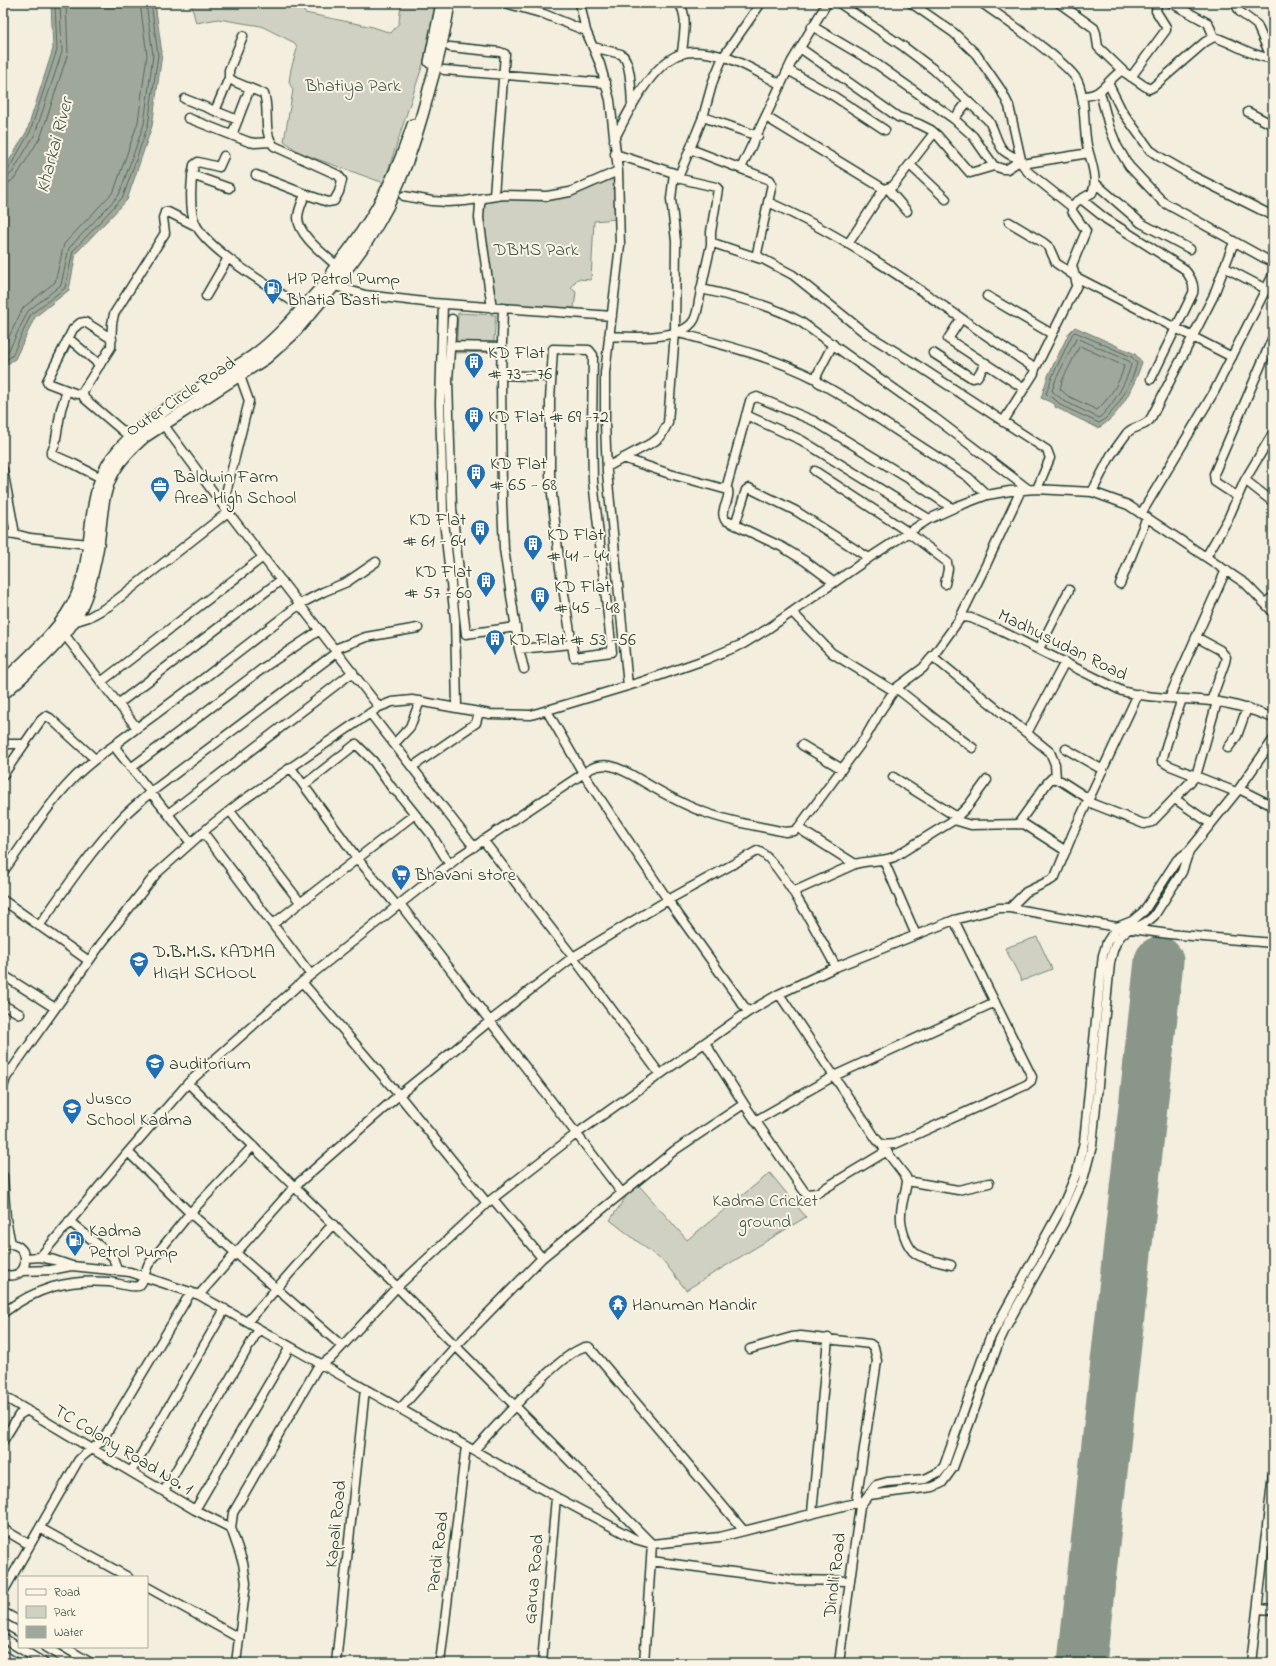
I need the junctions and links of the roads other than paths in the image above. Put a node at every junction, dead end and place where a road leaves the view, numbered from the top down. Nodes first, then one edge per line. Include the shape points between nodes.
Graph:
1 (442, 3) edge
2 (449, 3) edge
3 (504, 3) edge
4 (580, 3) edge
5 (679, 3) edge
6 (761, 3) edge
7 (827, 3) edge
8 (839, 3) edge
9 (911, 3) edge
10 (982, 3) edge
11 (1059, 3) edge
12 (1157, 3) edge
13 (1171, 3) edge
14 (1236, 3) edge
15 (812, 26) junction
16 (586, 31) junction
17 (243, 36) dead end
18 (1214, 37) junction
19 (450, 47) dead end
20 (593, 47) junction
21 (800, 48) junction
22 (682, 54) junction
23 (723, 57) junction
24 (1272, 59) edge
25 (444, 70) dead end
26 (788, 70) junction
27 (1124, 72) junction
28 (505, 74) junction
29 (1131, 77) junction
30 (229, 78) junction
31 (606, 83) junction
32 (1108, 83) junction
33 (780, 84) junction
34 (250, 88) junction
35 (1100, 92) junction
36 (1082, 96) junction
37 (185, 99) dead end
38 (968, 101) junction
39 (632, 108) junction
40 (215, 111) junction
41 (1248, 112) dead end
42 (703, 117) junction
43 (766, 117) junction
44 (188, 118) dead end
45 (954, 119) junction
46 (238, 120) junction
47 (1273, 125) edge
48 (885, 130) dead end
49 (934, 133) junction
50 (232, 135) junction
51 (758, 136) junction
52 (614, 140) junction
53 (270, 142) junction
54 (690, 149) junction
55 (1089, 153) junction
56 (615, 154) junction
57 (224, 156) dead end
58 (1022, 162) junction
59 (910, 165) junction
60 (994, 166) junction
61 (741, 168) junction
62 (618, 171) junction
63 (674, 173) junction
64 (192, 175) junction
65 (256, 175) dead end
66 (681, 179) dead end
67 (1095, 183) junction
68 (228, 188) dead end
69 (886, 189) junction
70 (305, 194) junction
71 (494, 195) junction
72 (404, 196) dead end
73 (483, 198) junction
74 (946, 199) dead end
75 (1081, 199) junction
76 (768, 202) junction
77 (1072, 207) junction
78 (907, 211) dead end
79 (1273, 216) edge
80 (1009, 222) dead end
81 (196, 226) junction
82 (1234, 242) junction
83 (711, 244) junction
84 (848, 244) junction
85 (1190, 249) dead end
86 (228, 258) junction
87 (761, 259) junction
88 (1273, 263) edge
89 (1224, 267) junction
90 (1273, 275) edge
91 (1076, 278) junction
92 (333, 279) junction
93 (701, 289) junction
94 (1266, 289) junction
95 (206, 296) dead end
96 (987, 296) dead end
97 (443, 304) junction
98 (303, 308) junction
99 (492, 308) junction
100 (503, 308) junction
101 (612, 316) junction
102 (452, 319) dead end
103 (961, 319) junction
104 (1176, 328) junction
105 (675, 332) junction
106 (1052, 334) junction
107 (609, 336) junction
108 (1193, 337) junction
109 (1273, 337) edge
110 (68, 338) junction
111 (112, 339) junction
112 (833, 344) junction
113 (450, 346) junction
114 (502, 347) junction
115 (933, 353) dead end
116 (1232, 357) junction
117 (986, 363) junction
118 (100, 365) junction
119 (1035, 369) junction
120 (501, 375) junction
121 (240, 376) junction
122 (551, 377) junction
123 (1151, 378) dead end
124 (816, 379) junction
125 (1023, 388) junction
126 (67, 391) junction
127 (83, 393) junction
128 (746, 415) junction
129 (160, 420) junction
130 (1003, 422) junction
131 (1273, 434) edge
132 (131, 438) junction
133 (623, 458) junction
134 (606, 467) junction
135 (3, 470) edge
136 (815, 470) dead end
137 (101, 478) junction
138 (1245, 480) junction
139 (726, 489) junction
140 (1037, 489) junction
141 (1024, 490) junction
142 (1092, 492) junction
143 (987, 495) junction
144 (1238, 497) junction
145 (1273, 502) edge
146 (952, 508) junction
147 (226, 509) junction
148 (1144, 516) junction
149 (929, 519) junction
150 (735, 525) junction
151 (908, 532) junction
152 (3, 533) edge
153 (15, 534) junction
154 (89, 544) junction
155 (263, 557) junction
156 (1206, 557) junction
157 (869, 558) junction
158 (376, 562) dead end
159 (1226, 570) junction
160 (281, 580) junction
161 (833, 582) junction
162 (944, 584) dead end
163 (1120, 584) dead end
164 (1068, 590) dead end
165 (1273, 597) edge
166 (1265, 602) junction
167 (300, 604) junction
168 (792, 612) junction
169 (1273, 612) edge
170 (958, 620) junction
171 (60, 623) junction
172 (73, 624) junction
173 (516, 626) junction
174 (418, 628) dead end
175 (320, 630) junction
176 (64, 634) junction
177 (1196, 637) junction
178 (572, 644) junction
179 (520, 649) junction
180 (1039, 649) junction
181 (336, 651) junction
182 (932, 656) junction
183 (1065, 662) junction
184 (524, 669) dead end
185 (353, 672) junction
186 (3, 682) edge
187 (101, 682) junction
188 (628, 686) junction
189 (895, 690) junction
190 (3, 694) edge
191 (1138, 694) junction
192 (1168, 698) junction
193 (1182, 698) junction
194 (420, 701) junction
195 (1214, 701) junction
196 (118, 704) junction
197 (379, 707) junction
198 (458, 707) junction
199 (1247, 708) junction
200 (548, 711) junction
201 (479, 712) junction
202 (370, 713) junction
203 (1273, 718) edge
204 (137, 728) junction
205 (1027, 733) junction
206 (1273, 740) edge
207 (3, 744) edge
208 (24, 744) junction
209 (116, 744) junction
210 (394, 744) junction
211 (802, 745) dead end
212 (973, 748) dead end
213 (1228, 748) dead end
214 (1066, 749) dead end
215 (95, 759) junction
216 (412, 767) junction
217 (131, 768) junction
218 (291, 768) junction
219 (842, 769) junction
220 (1102, 770) junction
221 (583, 772) junction
222 (3, 775) edge
223 (1196, 776) junction
224 (893, 777) dead end
225 (1056, 778) junction
226 (987, 780) dead end
227 (304, 785) junction
228 (1237, 791) junction
229 (151, 792) junction
230 (1175, 799) junction
231 (1088, 800) junction
232 (1273, 806) edge
233 (230, 811) junction
234 (168, 814) junction
235 (415, 814) junction
236 (955, 819) junction
237 (1018, 824) junction
238 (1211, 824) junction
239 (798, 828) junction
240 (203, 832) junction
241 (483, 840) junction
242 (191, 843) junction
243 (474, 847) junction
244 (1066, 851) junction
245 (1188, 851) junction
246 (358, 858) junction
247 (884, 860) junction
248 (855, 864) junction
249 (450, 865) junction
250 (3, 872) edge
251 (794, 892) junction
252 (3, 900) edge
253 (668, 900) junction
254 (300, 902) junction
255 (398, 905) junction
256 (1010, 908) junction
257 (954, 920) junction
258 (272, 924) junction
259 (39, 926) junction
260 (1117, 927) junction
261 (1130, 929) junction
262 (916, 935) junction
263 (1273, 943) edge
264 (574, 957) junction
265 (88, 961) junction
266 (836, 967) junction
267 (3, 975) edge
268 (312, 975) junction
269 (302, 982) junction
270 (780, 994) junction
271 (995, 1002) junction
272 (3, 1005) edge
273 (55, 1008) junction
274 (748, 1012) junction
275 (20, 1014) dead end
276 (490, 1020) junction
277 (705, 1042) junction
278 (7, 1069) edge
279 (659, 1073) junction
280 (834, 1076) junction
281 (188, 1083) junction
282 (3, 1086) edge
283 (399, 1095) junction
284 (744, 1104) junction
285 (755, 1121) junction
286 (576, 1134) junction
287 (253, 1146) junction
288 (884, 1148) junction
289 (128, 1152) junction
290 (3, 1176) edge
291 (907, 1181) junction
292 (989, 1183) dead end
293 (295, 1186) junction
294 (622, 1193) junction
295 (490, 1201) junction
296 (190, 1213) junction
297 (69, 1221) junction
298 (333, 1224) junction
299 (7, 1245) edge
300 (235, 1253) junction
301 (40, 1257) junction
302 (26, 1258) junction
303 (542, 1258) junction
304 (951, 1265) dead end
305 (72, 1266) junction
306 (117, 1270) junction
307 (22, 1271) junction
308 (144, 1276) junction
309 (5, 1277) edge
310 (397, 1287) junction
311 (276, 1288) junction
312 (195, 1293) junction
313 (225, 1309) junction
314 (3, 1313) edge
315 (247, 1322) junction
316 (259, 1329) junction
317 (828, 1338) junction
318 (342, 1346) junction
319 (456, 1346) junction
320 (290, 1347) junction
321 (750, 1349) dead end
322 (321, 1364) junction
323 (365, 1389) junction
324 (3, 1396) edge
325 (516, 1405) junction
326 (400, 1409) junction
327 (27, 1410) junction
328 (3, 1442) edge
329 (466, 1446) junction
330 (93, 1449) junction
331 (474, 1450) junction
332 (131, 1472) junction
333 (1273, 1474) edge
334 (164, 1491) junction
335 (556, 1497) junction
336 (862, 1499) junction
337 (195, 1510) junction
338 (812, 1513) junction
339 (40, 1528) junction
340 (231, 1528) junction
341 (3, 1529) edge
342 (744, 1531) junction
343 (1270, 1537) edge
344 (652, 1544) junction
345 (30, 1545) junction
346 (651, 1561) junction
347 (126, 1576) edge
348 (849, 1581) junction
349 (148, 1588) edge
350 (3, 1592) edge
351 (1258, 1609) junction
352 (1273, 1610) edge
353 (3, 1612) edge
354 (18, 1620) edge
355 (3, 1623) edge
356 (18, 1631) edge
357 (3, 1638) edge
358 (239, 1638) junction
359 (18, 1647) edge
360 (19, 1648) edge
361 (48, 1648) edge
362 (66, 1648) edge
363 (3, 1655) edge
364 (42, 1662) edge
365 (17, 1663) edge
366 (72, 1663) edge
367 (91, 1663) edge
368 (236, 1663) edge
369 (336, 1663) edge
370 (440, 1663) edge
371 (542, 1663) edge
372 (644, 1663) edge
373 (839, 1663) edge
374 (1251, 1663) edge

1 - 92 main road via 419,105 401,158 364,229
2 - 92 main road via 446,26 422,117 404,171 390,202 357,258
3 - 16 street via 544,14
4 - 16 street
5 - 22 street via 685,18
6 - 23 street
7 - 15 street
8 - 38 street via 933,69
9 - 58 street via 954,33 976,54 1009,106
10 - 36 street via 1071,72 1076,78
11 - 27 street via 1094,28 1098,47
12 - 29 street via 1156,11 1166,30
13 - 18 street via 1208,23
14 - 24 street via 1240,12 1257,25
15 - 21 street
15 - 45 street via 878,65
16 - 20 street
17 - 30 street via 229,70
18 - 24 street
18 - 29 street via 1204,42 1149,89
19 - 28 street via 503,52 506,57
20 - 31 street
20 - 39 street via 624,57 630,80
21 - 26 street
21 - 49 street via 898,117 920,124
22 - 23 street via 694,52
22 - 39 street via 670,59 656,72
23 - 33 street
23 - 42 street
25 - 28 street
26 - 33 street
26 - 48 street
27 - 29 street
27 - 32 street
28 - 31 street
28 - 71 street
30 - 34 street
30 - 40 street
31 - 52 street
32 - 35 street
32 - 79 street via 1122,111 1150,150 1193,176
33 - 43 street
34 - 46 street
34 - 53 street via 264,94
35 - 36 street
35 - 82 street via 1114,139 1129,166 1163,202
36 - 55 street
37 - 40 street
38 - 45 street
38 - 58 street via 993,126 1005,152
39 - 52 street
40 - 46 street
41 - 47 street
42 - 51 street
42 - 54 street
43 - 51 street
43 - 69 street
44 - 50 street
45 - 60 street via 973,136
46 - 50 street
49 - 59 street
49 - 60 street via 970,173
50 - 53 street via 255,143
51 - 61 street
52 - 56 street
53 - 70 street via 338,174 342,180 334,201 328,202
54 - 61 street
54 - 63 street via 680,172
55 - 58 street
55 - 67 street
56 - 62 street
56 - 63 street
57 - 64 street via 219,167 202,162 195,163
58 - 60 street via 1007,169
58 - 77 street via 1028,172
59 - 69 street via 894,186
59 - 74 street
61 - 76 street via 770,180 772,184
62 - 71 street via 560,195
62 - 101 street via 620,245
63 - 105 street via 671,199 676,241
64 - 68 street
64 - 81 street via 192,215
65 - 70 street
66 - 83 street via 718,189
67 - 75 street via 1092,193
67 - 85 street via 1141,223
69 - 78 street
69 - 84 street
70 - 92 street via 298,217 299,224
71 - 73 street
72 - 73 street via 432,201
73 - 99 street via 479,218
75 - 77 street
75 - 104 street via 1106,219 1186,271 1193,285 1193,293
76 - 84 street via 803,217
76 - 87 street via 757,253
77 - 91 street via 1072,211 1086,231 1072,265
80 - 91 street via 1044,243 1056,263
81 - 86 street
81 - 111 street via 165,212 165,234 114,314
82 - 88 street
82 - 89 street
83 - 87 street via 715,243
83 - 93 street
84 - 103 street
86 - 95 street
86 - 98 street
87 - 130 street via 793,275 865,334
89 - 94 street
89 - 108 street via 1213,297
90 - 94 street
91 - 104 street
91 - 106 street via 1075,289
92 - 97 street via 365,295
92 - 98 main road, Outer Circle Road
92 - 121 main road, Outer Circle Road via 292,335
93 - 105 street via 694,320
93 - 112 street via 753,301 774,309 801,322
94 - 116 street
96 - 106 street
97 - 99 street
97 - 198 street via 440,403 443,512 455,619
98 - 129 main road, Outer Circle Road via 270,342
99 - 100 street
100 - 101 street
100 - 114 street
101 - 107 street
102 - 113 street
103 - 117 street via 948,340
103 - 119 street
104 - 108 street
104 - 123 street
105 - 107 street via 642,337
105 - 124 street via 757,354 791,366
105 - 133 street via 668,423 655,441
106 - 119 street
107 - 134 street via 605,373
108 - 116 street
108 - 142 street via 1148,423 1127,433 1111,455
109 - 144 street via 1214,474 1215,482
110 - 111 street via 73,329 83,322
110 - 118 street
110 - 126 street via 47,380 48,383
111 - 118 street via 110,351
112 - 124 street
112 - 141 street via 935,418
113 - 114 street
113 - 173 street via 448,381 452,508 466,634
114 - 120 street
115 - 117 street via 972,378 977,377
116 - 148 street
117 - 125 street
118 - 127 street
119 - 125 street
120 - 122 street
120 - 173 street via 504,548
121 - 129 main road, Outer Circle Road
121 - 147 street via 249,400
122 - 178 street via 550,476 560,570
122 - 178 street via 553,349 589,350 593,355 593,481 612,652 574,657
124 - 143 street via 968,477
125 - 130 street
126 - 127 street
126 - 137 street via 51,454
127 - 132 street via 84,398
128 - 139 street
128 - 146 street via 752,398 757,398 814,420
128 - 149 street via 801,440
129 - 132 main road, Outer Circle Road
129 - 147 street
129 - 172 main road, Outer Circle Road via 128,452 114,471 105,490 97,550 87,592
130 - 140 street via 1047,450 1050,458
131 - 138 street
132 - 137 main road, Outer Circle Road via 112,458
133 - 134 street
133 - 139 street
134 - 188 street
135 - 153 street
136 - 151 street
137 - 154 main road, Outer Circle Road via 94,503
138 - 144 street
138 - 145 street
139 - 150 street via 729,492 723,517
140 - 141 street
140 - 142 street
141 - 143 street
141 - 170 street
142 - 148 street via 1128,505
143 - 146 street
144 - 156 street
146 - 149 street
147 - 155 street
147 - 172 street via 109,606
148 - 156 street
148 - 163 street
149 - 151 street
150 - 157 street via 746,490 749,488 796,511
150 - 161 street via 782,547
151 - 157 street
151 - 162 street via 947,562
152 - 153 street
153 - 154 street
154 - 171 main road, Outer Circle Road via 77,595
155 - 160 street
155 - 187 street
156 - 159 street
157 - 161 street
158 - 167 street via 347,582
159 - 166 street
159 - 177 street
160 - 167 street
160 - 196 street
161 - 168 street
164 - 180 street
165 - 166 street
166 - 169 street
167 - 175 street
167 - 204 street
168 - 188 street via 743,644
168 - 189 street via 832,653
170 - 180 street, Madhusudan Road via 963,617 971,618
170 - 182 street
171 - 172 street
171 - 186 main road, Outer Circle Road
172 - 176 main road, Outer Circle Road
173 - 179 street
174 - 181 street via 366,637
175 - 181 street
175 - 217 street via 266,666
176 - 187 street
176 - 190 main road, Outer Circle Road
177 - 192 street
177 - 195 street via 1220,650 1226,657
178 - 179 street
179 - 184 street
180 - 183 street, Madhusudan Road
181 - 185 street
181 - 229 street
182 - 189 street via 923,668
182 - 205 street
183 - 191 street, Madhusudan Road via 1112,687
183 - 205 street
185 - 197 street
185 - 234 street
187 - 196 street
188 - 200 street
189 - 212 street via 928,712
189 - 219 street
191 - 192 street, Madhusudan Road
191 - 220 street
192 - 193 street, Madhusudan Road
193 - 195 street, Madhusudan Road
193 - 223 street via 1162,761 1168,766
194 - 197 street via 392,702
194 - 198 street
194 - 210 street via 410,727
195 - 199 street, Madhusudan Road
195 - 223 street
196 - 204 street
197 - 202 street
198 - 201 street
199 - 203 street, Madhusudan Road
199 - 213 street via 1237,736
200 - 201 street via 531,715
200 - 221 street
201 - 216 street via 476,723
202 - 210 street
202 - 218 street
204 - 209 street
205 - 225 street via 1050,752 1055,764
206 - 228 street
207 - 208 street
208 - 215 street via 40,720 46,716
208 - 222 street
209 - 215 street
209 - 217 street
210 - 216 street
211 - 219 street
214 - 220 street
215 - 250 street via 71,781 50,806
216 - 243 street
217 - 229 street
218 - 227 street
218 - 233 street
219 - 239 street
220 - 231 street
221 - 239 street via 596,766 610,765 702,812 785,832
221 - 241 street
221 - 253 street
223 - 228 street
223 - 230 street
224 - 236 street
225 - 231 street
225 - 237 street via 1048,782
226 - 236 street
227 - 235 street via 356,744 373,761
227 - 246 street
228 - 232 street
228 - 238 street
229 - 234 street
229 - 259 street via 101,841
230 - 231 street via 1152,822 1144,824
230 - 238 street
231 - 244 street
233 - 240 street
233 - 254 street
234 - 242 street
235 - 246 street
235 - 249 street
236 - 237 street via 971,825
236 - 247 street via 904,851
237 - 244 street via 1024,824
238 - 245 street
239 - 248 street
240 - 242 street
240 - 258 street
241 - 243 street
241 - 264 street
242 - 265 street via 156,874
243 - 249 street
244 - 256 street via 1055,877 1026,892
245 - 260 street via 1177,860 1144,911 1132,921
245 - 261 street via 1182,872 1154,916 1148,922
246 - 254 street
246 - 255 street
247 - 248 street
247 - 262 street
248 - 251 street
249 - 255 street
251 - 253 street via 765,854 757,851
251 - 266 street
252 - 259 street
253 - 264 street
253 - 274 street
254 - 258 street
255 - 268 street
255 - 276 street
256 - 257 street via 999,908
256 - 260 street
257 - 262 street
257 - 271 street
258 - 268 street
259 - 265 street
260 - 261 street
260 - 336 street via 1106,942 1103,955 1084,1142 1072,1187 989,1340 944,1466 939,1472 925,1479 876,1485
261 - 263 street
261 - 336 street via 1119,937 1112,951 1093,1138 1084,1180 1064,1223 999,1342 956,1462 947,1478 932,1487
262 - 266 street
264 - 276 street
264 - 279 street
265 - 273 street
266 - 270 street
267 - 273 street
268 - 269 street
269 - 281 street
269 - 283 street
270 - 274 street
270 - 280 street
271 - 280 street
271 - 288 street via 1030,1072 1031,1081
272 - 275 street
273 - 278 street
274 - 277 street
276 - 283 street
276 - 286 street
277 - 279 street
277 - 284 street
278 - 282 street
279 - 286 street
280 - 285 street
280 - 288 street
281 - 287 street
281 - 289 street
283 - 293 street
283 - 295 street
284 - 285 street
284 - 294 street via 675,1150
285 - 288 street via 806,1194 817,1193
286 - 294 street
286 - 295 street
287 - 293 street
287 - 296 street
288 - 291 street
289 - 296 street
289 - 297 street
290 - 299 street
291 - 292 street via 948,1190
291 - 304 street via 900,1214 910,1248 921,1256
293 - 298 street
293 - 300 street
294 - 303 street
295 - 303 street
295 - 310 street
296 - 300 street
296 - 308 street via 148,1265
297 - 301 street
297 - 306 street via 113,1257
298 - 310 street
298 - 311 street
299 - 302 street via 18,1246
300 - 311 street
300 - 312 street
301 - 302 street
301 - 305 street
302 - 307 street
303 - 319 street
305 - 306 street
305 - 307 street
306 - 308 street
307 - 309 street
308 - 312 street
308 - 314 street via 141,1284 136,1287 110,1282 66,1283 44,1289 21,1300
310 - 318 street
310 - 319 street
311 - 315 street
311 - 318 street
312 - 313 street
312 - 330 street via 103,1439
313 - 315 street
313 - 332 street
315 - 316 street
316 - 320 street
316 - 334 street
317 - 321 street, Dindli Road via 792,1337
317 - 336 street, Dindli Road via 870,1344 876,1352
317 - 338 street
318 - 322 street via 334,1356
319 - 325 street
319 - 326 street
320 - 322 street
320 - 337 street
322 - 323 street
322 - 340 street via 233,1513
323 - 326 street
323 - 369 street, Kapali Road
324 - 327 street, TC Colony Road No. 1
325 - 331 street
325 - 342 street via 558,1363 578,1349 589,1347
325 - 344 street
326 - 329 street
327 - 328 street via 19,1415
327 - 330 street, TC Colony Road No. 1
329 - 331 street
329 - 370 street, Pardi Road
330 - 332 street, TC Colony Road No. 1
330 - 339 street via 78,1461
331 - 335 street
332 - 334 street, TC Colony Road No. 1
333 - 343 street
334 - 337 street, TC Colony Road No. 1
335 - 344 street via 635,1539
335 - 371 street, Garua Road
336 - 338 street
336 - 348 street, Dindli Road
337 - 340 street, TC Colony Road No. 1
338 - 342 street
339 - 345 street
339 - 347 street
340 - 358 street via 246,1583
341 - 345 street
342 - 344 street via 720,1537
343 - 351 street
344 - 346 street
345 - 350 street
346 - 348 street via 793,1580
346 - 372 street
348 - 373 street, Dindli Road
349 - 358 street
351 - 352 street
351 - 374 street
353 - 354 street
355 - 356 street
357 - 359 street
358 - 368 street
360 - 364 street
361 - 364 street
361 - 366 street
362 - 367 street
363 - 365 street

